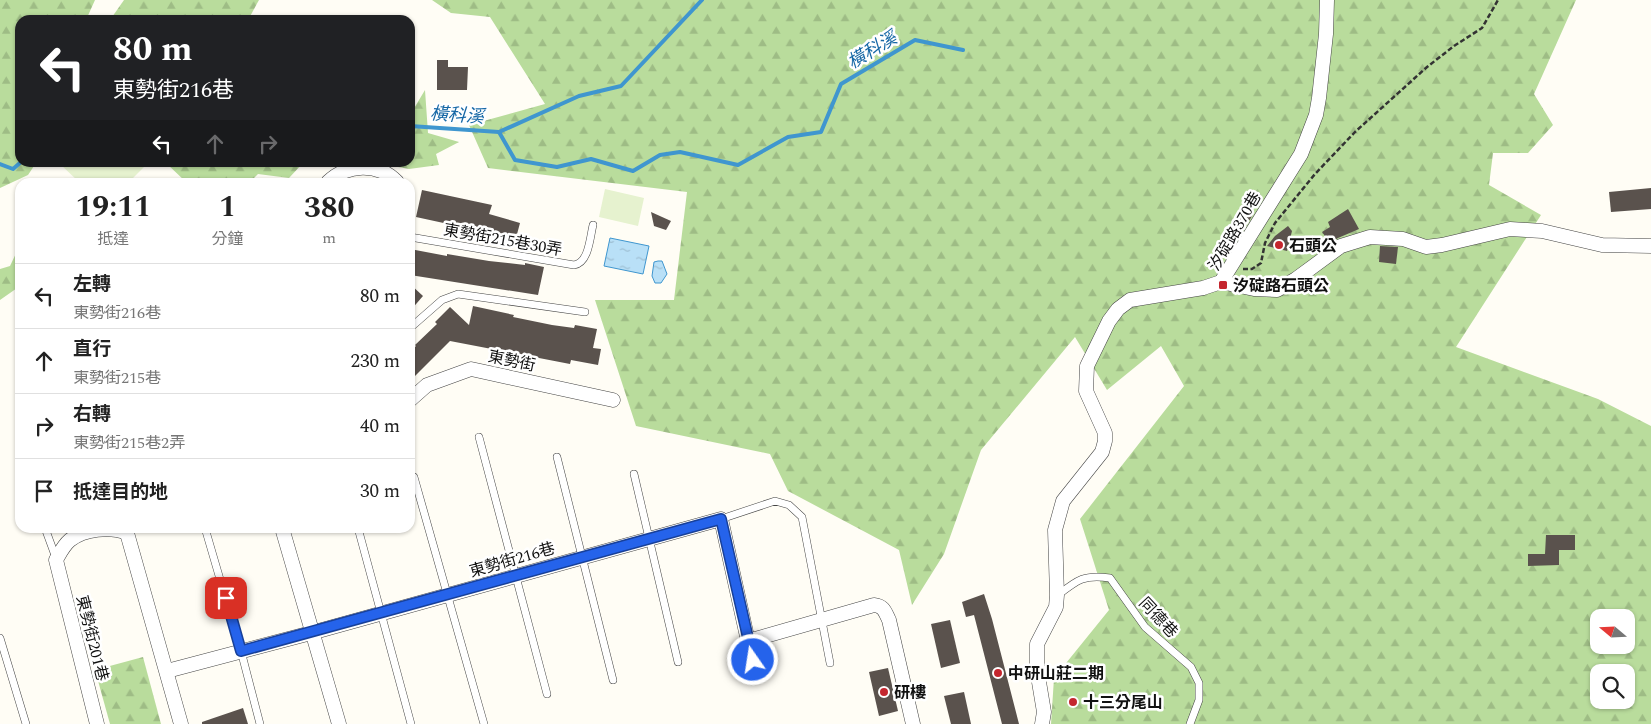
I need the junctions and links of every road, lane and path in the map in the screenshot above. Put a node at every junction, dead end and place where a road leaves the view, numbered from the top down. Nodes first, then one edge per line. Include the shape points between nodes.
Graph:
1 (1327, 0) edge
2 (1498, 0) edge
3 (334, 178) edge
4 (391, 178) edge
5 (593, 225) dead end
6 (415, 237) edge
7 (1651, 246) edge
8 (1239, 269) dead end
9 (1221, 282) junction
10 (585, 312) dead end
11 (415, 324) edge
12 (415, 395) edge
13 (613, 400) dead end
14 (479, 437) dead end
15 (557, 457) dead end
16 (634, 474) dead end
17 (415, 481) edge
18 (721, 519) junction
19 (47, 533) edge
20 (86, 533) edge
21 (132, 533) edge
22 (206, 533) edge
23 (283, 533) edge
24 (359, 533) edge
25 (649, 539) junction
26 (582, 558) junction
27 (56, 560) junction
28 (516, 576) junction
29 (447, 595) junction
30 (1057, 595) junction
31 (381, 614) junction
32 (821, 620) junction
33 (312, 633) junction
34 (0, 638) edge
35 (748, 641) junction
36 (241, 651) junction
37 (678, 662) dead end
38 (830, 663) dead end
39 (167, 671) junction
40 (757, 679) dead end
41 (613, 680) dead end
42 (547, 694) dead end
43 (26, 724) edge
44 (97, 724) edge
45 (181, 724) edge
46 (260, 724) edge
47 (339, 724) edge
48 (411, 724) edge
49 (484, 724) edge
50 (913, 724) edge
51 (1042, 724) edge
52 (1190, 724) edge

1 - 9 street, 汐碇路370巷 via 1316,115 1301,154
2 - 8 path via 1482,28 1427,67 1315,174 1275,223 1265,243 1261,263 1252,269
3 - 4 street via 357,168 381,171
5 - 6 lane, 東勢街215巷30弄 via 584,259 574,265
7 - 9 street, 汐碇路370巷 via 1602,245 1542,231 1510,229 1426,247 1403,239 1370,237 1341,246 1277,290
9 - 30 street via 1130,300 1109,321 1087,366 1086,381 1086,392 1105,433 1105,441 1102,452 1063,501 1055,530
10 - 11 lane via 458,294 442,300
12 - 13 street, 東勢街 via 426,385 471,369
14 - 28 lane
15 - 26 lane
16 - 25 lane
17 - 29 lane
18 - 25 street, 東勢街216巷
18 - 32 lane via 775,501 789,505 802,517
18 - 35 street
19 - 27 lane
20 - 27 street via 69,540
21 - 39 street
22 - 36 lane
23 - 33 street
24 - 31 lane
25 - 26 street, 東勢街216巷
25 - 37 lane
26 - 28 street, 東勢街216巷
26 - 41 lane
27 - 44 street, 東勢街201巷
28 - 29 street, 東勢街216巷
28 - 42 lane
29 - 31 street, 東勢街216巷
29 - 49 lane
30 - 51 street via 1056,607 1037,644 1037,670 1044,712
30 - 52 lane, 同德巷 via 1076,581 1094,576 1110,578 1145,627 1191,667 1199,683 1199,700
31 - 33 street, 東勢街216巷
31 - 48 lane
32 - 35 street
32 - 38 lane
32 - 50 street via 874,605 884,608
33 - 36 street, 東勢街216巷
33 - 47 street
34 - 43 lane
35 - 40 lane
36 - 39 street, 東勢街216巷
36 - 46 lane
39 - 45 street

